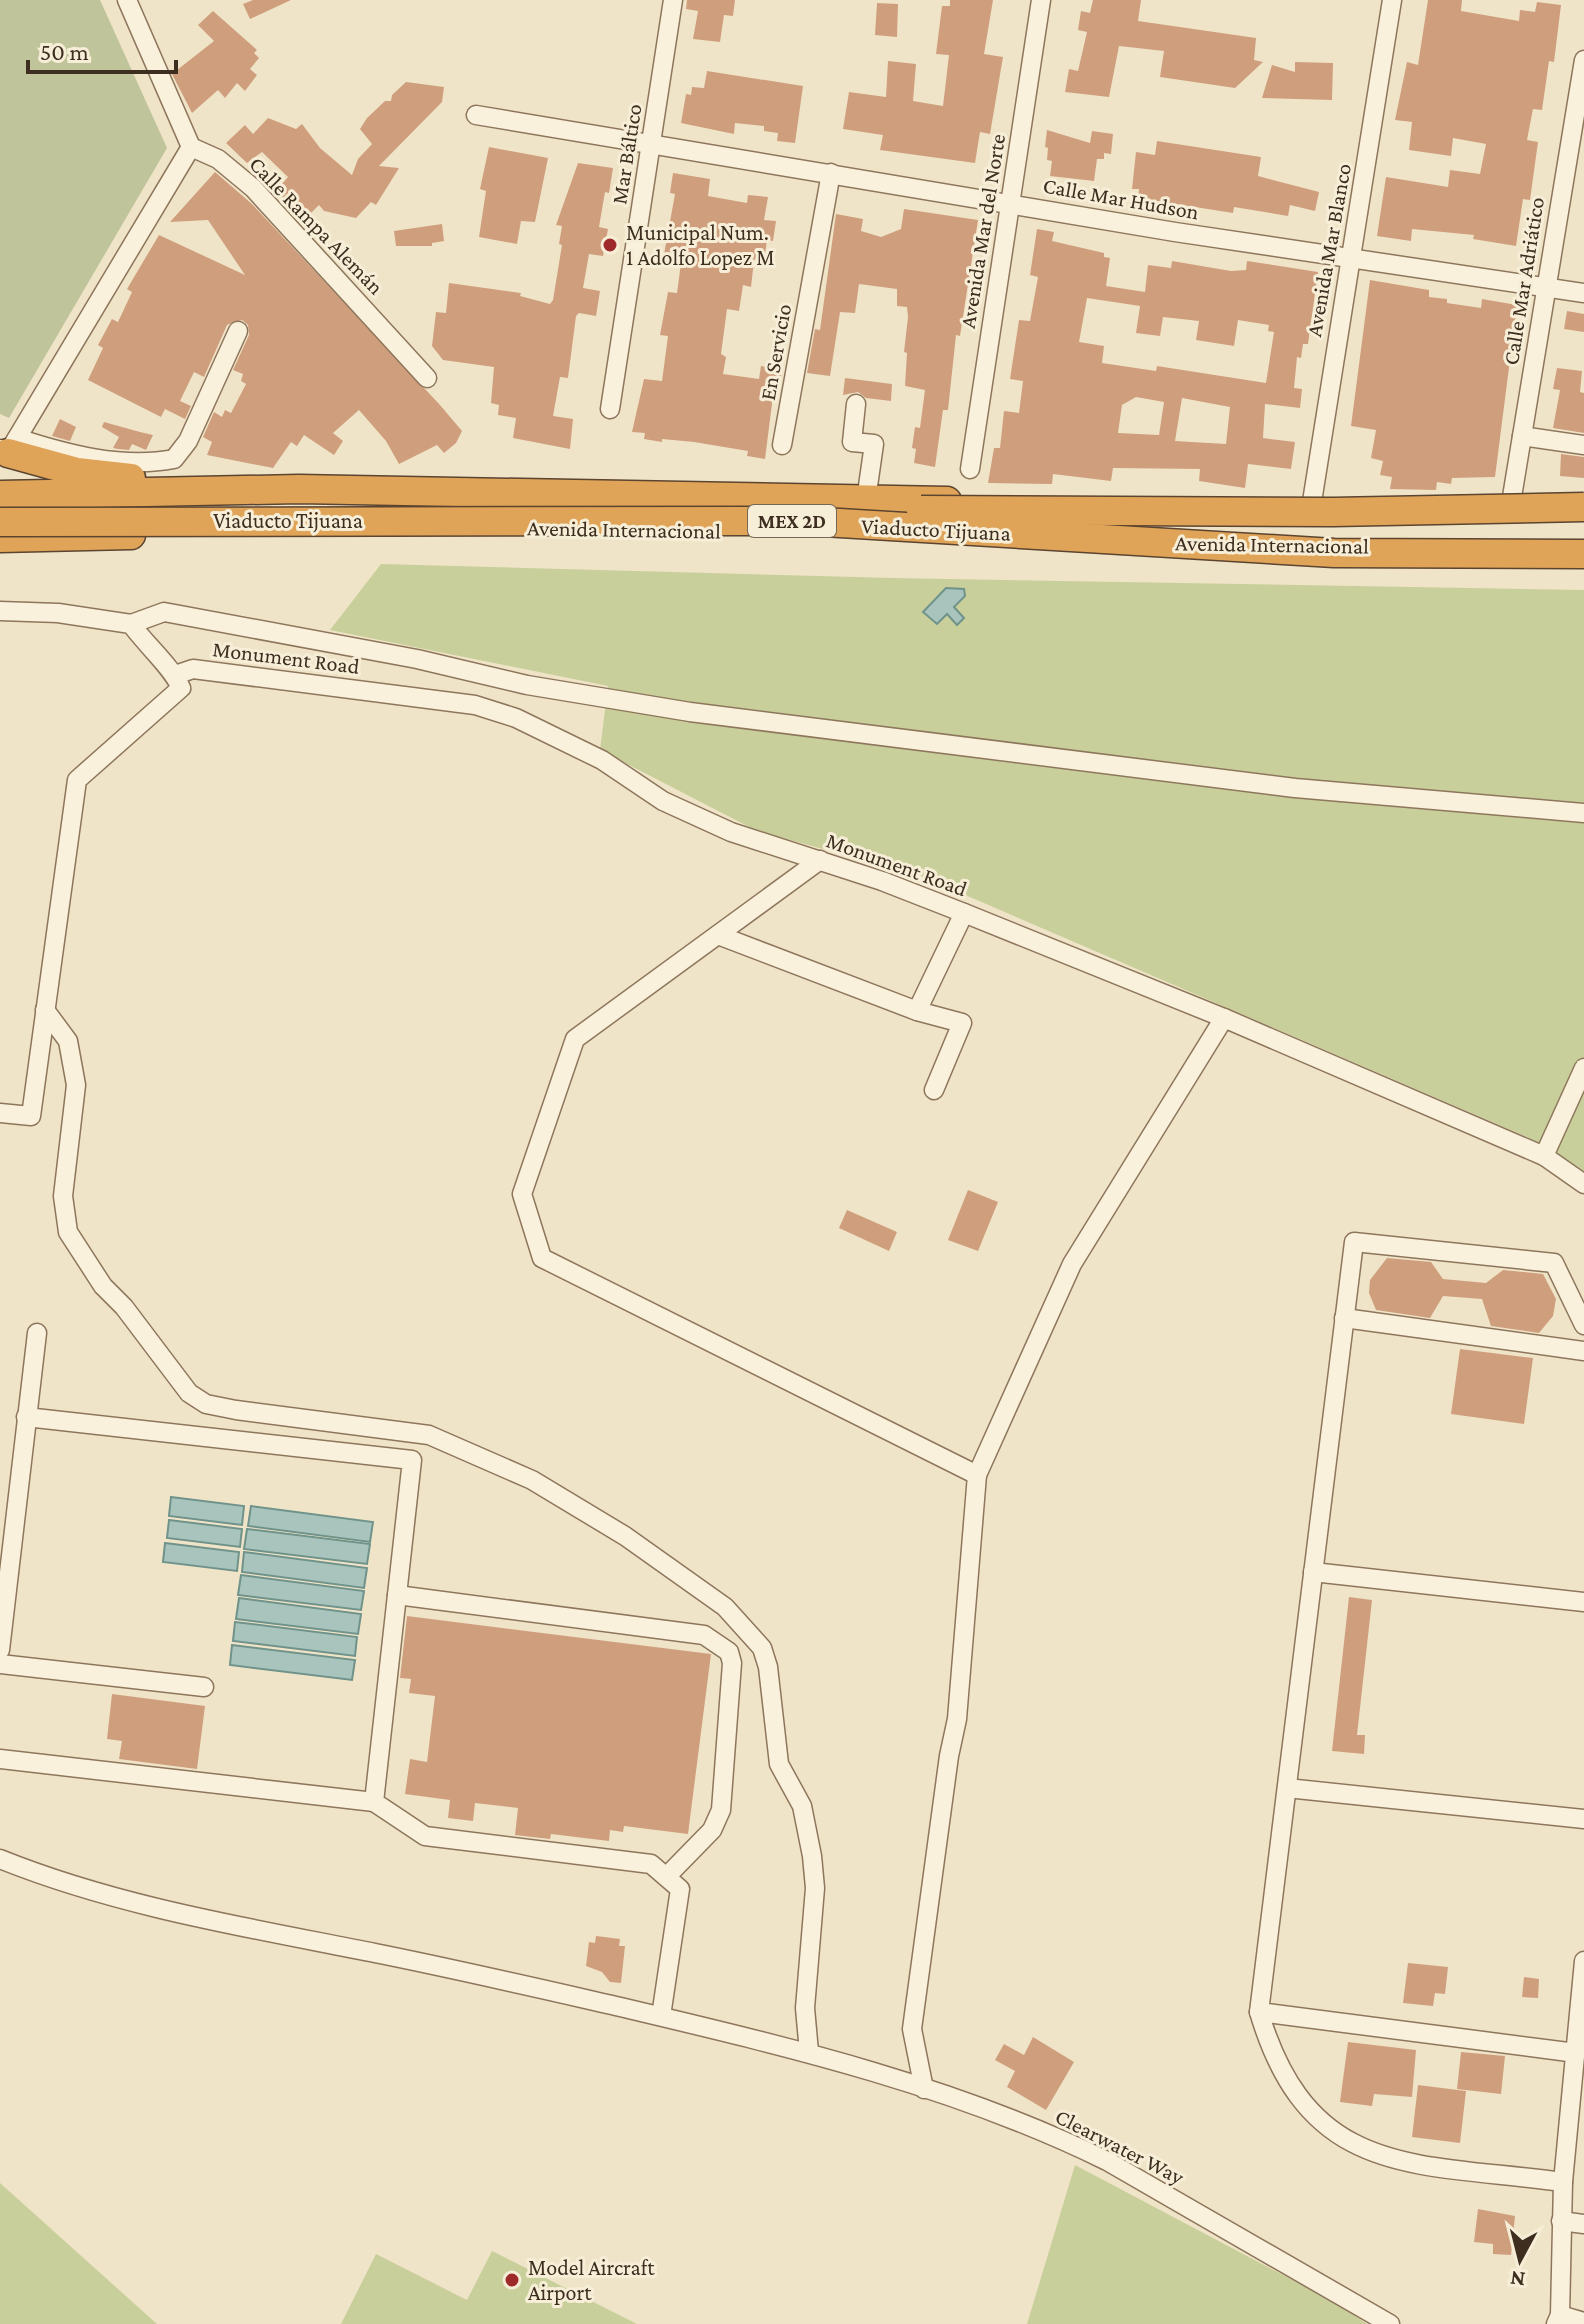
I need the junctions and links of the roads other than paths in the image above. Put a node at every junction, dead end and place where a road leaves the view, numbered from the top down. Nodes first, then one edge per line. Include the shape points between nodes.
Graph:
1 (127, 0) edge
2 (673, 0) edge
3 (1041, 0) edge
4 (1392, 0) edge
5 (1584, 60) edge
6 (476, 115) dead end
7 (651, 146) junction
8 (191, 147) junction
9 (831, 173) junction
10 (1010, 203) junction
11 (1353, 258) junction
12 (1545, 287) junction
13 (1584, 293) edge
14 (238, 331) dead end
15 (427, 378) dead end
16 (856, 404) dead end
17 (610, 409) dead end
18 (1522, 436) junction
19 (782, 445) dead end
20 (1584, 445) edge
21 (8, 447) edge
22 (970, 469) dead end
23 (299, 489) junction
24 (0, 495) edge
25 (866, 500) junction
26 (1584, 507) edge
27 (1311, 508) junction
28 (0, 509) edge
29 (1510, 509) junction
30 (0, 522) edge
31 (0, 538) edge
32 (1584, 547) edge
33 (1584, 554) edge
34 (0, 611) edge
35 (131, 624) junction
36 (175, 675) junction
37 (1584, 813) edge
38 (820, 860) junction
39 (964, 913) junction
40 (718, 935) junction
41 (45, 1010) junction
42 (917, 1011) junction
43 (1224, 1018) junction
44 (1584, 1068) edge
45 (934, 1090) dead end
46 (0, 1113) edge
47 (1544, 1156) junction
48 (1584, 1184) edge
49 (1344, 1318) junction
50 (1584, 1325) edge
51 (37, 1333) dead end
52 (1584, 1351) edge
53 (26, 1417) junction
54 (977, 1475) junction
55 (0, 1477) edge
56 (19, 1479) junction
57 (1313, 1572) junction
58 (397, 1595) junction
59 (1584, 1602) edge
60 (0, 1650) edge
61 (0, 1664) edge
62 (204, 1687) dead end
63 (0, 1759) edge
64 (1287, 1788) junction
65 (374, 1802) junction
66 (1584, 1819) edge
67 (0, 1859) edge
68 (668, 1875) junction
69 (1584, 1961) edge
70 (1259, 2012) junction
71 (661, 2016) junction
72 (1579, 2041) edge
73 (809, 2052) junction
74 (924, 2089) junction
75 (1563, 2182) junction
76 (1561, 2221) junction
77 (1584, 2224) edge
78 (1558, 2320) edge
79 (1584, 2322) edge
80 (1390, 2324) edge

1 - 8 street
2 - 7 street, Mar Báltico
3 - 10 street, Avenida Mar del Norte
4 - 11 street, Avenida Mar Blanco
5 - 12 street, Calle Mar Adriático
6 - 7 street, Calle Mar Hudson
7 - 9 street, Calle Mar Hudson
7 - 17 street, Mar Báltico
8 - 15 street, Calle Rampa Alemán via 218,159 253,188
8 - 21 street
9 - 10 street, Calle Mar Hudson
9 - 19 street, En Servicio
10 - 11 street, Calle Mar Hudson
10 - 22 street, Avenida Mar del Norte
11 - 12 street, Calle Mar Hudson
11 - 27 street, Avenida Mar Blanco
12 - 13 street, Calle Mar Hudson
12 - 18 street, Calle Mar Adriático
14 - 21 street via 188,441 174,459 128,461
16 - 25 street via 852,442 874,444
18 - 20 street
18 - 29 street, Calle Mar Adriático
21 - 23 highway via 77,472
23 - 24 highway, Avenida Internacional
23 - 25 highway, Avenida Internacional
25 - 27 highway, Avenida Internacional
26 - 28 highway, Viaducto Tijuana / MEX 2D, bridge via 1333,512
26 - 29 highway, Avenida Internacional
27 - 29 highway, Avenida Internacional
30 - 33 highway, Viaducto Tijuana / MEX 2D, bridge via 807,521 1334,553
31 - 32 highway, Avenida Internacional via 582,527 1402,548
34 - 35 street
35 - 36 street
35 - 37 street via 164,612 690,712 1295,788
36 - 38 street, Monument Road via 193,669 475,705 516,718 602,760 663,801 731,832
36 - 41 street via 181,688 77,780
38 - 39 street, Monument Road
38 - 40 street
39 - 42 street
39 - 43 street, Monument Road
40 - 42 street
40 - 54 street via 575,1039 522,1194 542,1258
41 - 46 street via 31,1116
41 - 73 street via 68,1041 76,1085 63,1196 68,1232 103,1286 189,1393 206,1404 236,1410 447,1441 532,1480 625,1536 725,1607 762,1648 779,1764 802,1806 812,1856 815,1888 805,2008
42 - 45 street via 962,1023
43 - 47 street, Monument Road
43 - 54 street via 1072,1264
44 - 47 street
47 - 48 street, Monument Road
49 - 50 street via 1354,1242 1554,1263
49 - 52 street
49 - 57 street
51 - 53 street
53 - 56 street
53 - 58 street via 412,1460
54 - 74 street via 957,1719 912,2029
55 - 56 street
56 - 60 street
57 - 59 street
57 - 64 street
58 - 65 street
58 - 68 street via 704,1635 729,1652 721,1810 712,1830
61 - 62 street
63 - 65 street
64 - 66 street
64 - 70 street
65 - 68 street via 425,1836 651,1864
67 - 71 street, Clearwater Way via 135,1901
68 - 71 street via 680,1889
69 - 72 street
70 - 72 street
70 - 75 street via 1284,2078 1317,2121 1342,2139 1394,2160
71 - 73 street, Clearwater Way
72 - 75 street
73 - 74 street, Clearwater Way
74 - 80 street, Clearwater Way via 1107,2161
75 - 76 street
76 - 77 street
76 - 78 street
78 - 79 street

